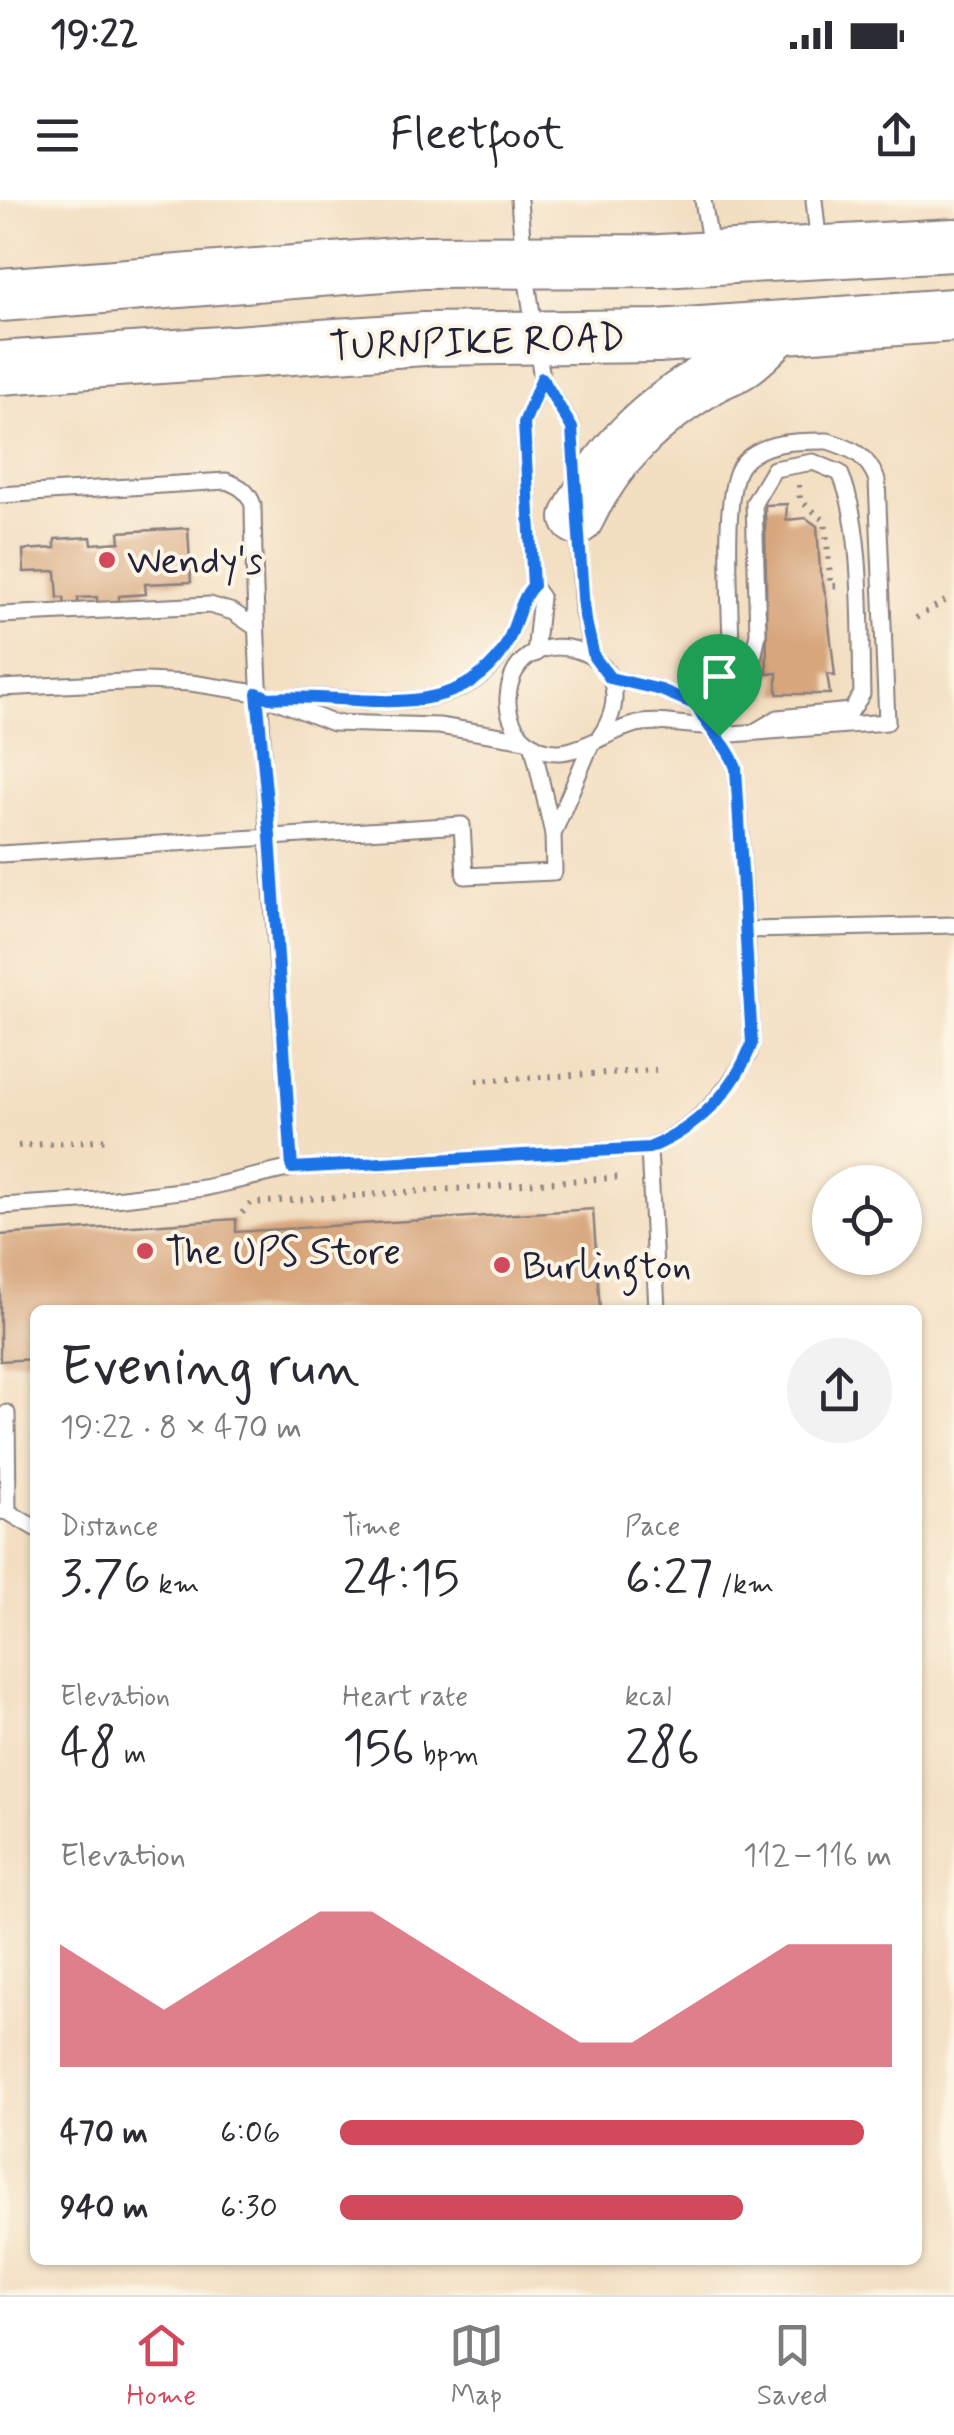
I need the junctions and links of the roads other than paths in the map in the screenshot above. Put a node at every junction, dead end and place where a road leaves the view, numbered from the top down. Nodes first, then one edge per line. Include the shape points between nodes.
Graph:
1 (518, 200) edge
2 (703, 200) edge
3 (814, 200) edge
4 (954, 245) edge
5 (819, 252) junction
6 (712, 257) junction
7 (524, 262) junction
8 (0, 295) edge
9 (954, 315) edge
10 (779, 328) junction
11 (540, 358) junction
12 (0, 368) edge
13 (0, 494) edge
14 (578, 518) junction
15 (533, 586) junction
16 (0, 615) edge
17 (255, 627) junction
18 (534, 654) junction
19 (594, 657) junction
20 (516, 670) junction
21 (610, 678) junction
22 (0, 688) edge
23 (458, 689) junction
24 (729, 693) junction
25 (263, 696) junction
26 (712, 731) junction
27 (752, 733) junction
28 (595, 741) junction
29 (530, 743) junction
30 (553, 834) junction
31 (270, 836) junction
32 (0, 854) edge
33 (954, 925) edge
34 (746, 930) junction
35 (649, 1148) junction
36 (292, 1168) junction
37 (0, 1206) edge
38 (656, 1305) edge
39 (6, 1413) dead end
40 (4, 1512) edge
41 (30, 1525) edge

1 - 7 lane
2 - 6 lane
3 - 5 lane
4 - 5 highway, TURNPIKE ROAD
5 - 6 highway, TURNPIKE ROAD
6 - 7 highway, TURNPIKE ROAD
7 - 8 highway, TURNPIKE ROAD via 422,262
7 - 11 lane
9 - 10 highway, TURNPIKE ROAD
10 - 11 highway, TURNPIKE ROAD via 658,336
10 - 14 highway via 740,363 643,426 594,482
11 - 12 highway, TURNPIKE ROAD via 424,340
11 - 14 lane via 572,428
11 - 15 lane via 524,423
13 - 17 lane via 239,485 253,505
14 - 19 lane
15 - 18 lane via 540,596
15 - 23 lane via 508,646 481,676
16 - 17 lane via 210,605
17 - 25 lane
18 - 19 lane via 560,646
18 - 20 lane
19 - 21 lane
20 - 23 lane
20 - 29 lane via 507,702
21 - 26 lane via 685,698
21 - 28 lane via 615,705
22 - 25 lane via 145,681
23 - 25 lane via 404,700
24 - 26 lane
24 - 27 lane via 752,664 758,633 754,502 774,468 812,462 840,474 850,494 862,694 851,711 778,718
24 - 27 lane via 735,475 768,447 828,441 854,449 877,480 887,722
25 - 29 lane via 333,723 439,726
25 - 31 lane
26 - 27 lane
26 - 28 lane via 657,721
26 - 34 lane via 736,768
28 - 29 lane via 567,753
28 - 30 lane
29 - 30 lane
30 - 31 lane via 554,872 465,876 462,825
31 - 32 lane
31 - 36 lane
33 - 34 lane
34 - 35 lane via 748,1055 703,1118
35 - 36 lane
35 - 38 lane
36 - 37 lane via 204,1188
39 - 40 lane
40 - 41 lane

